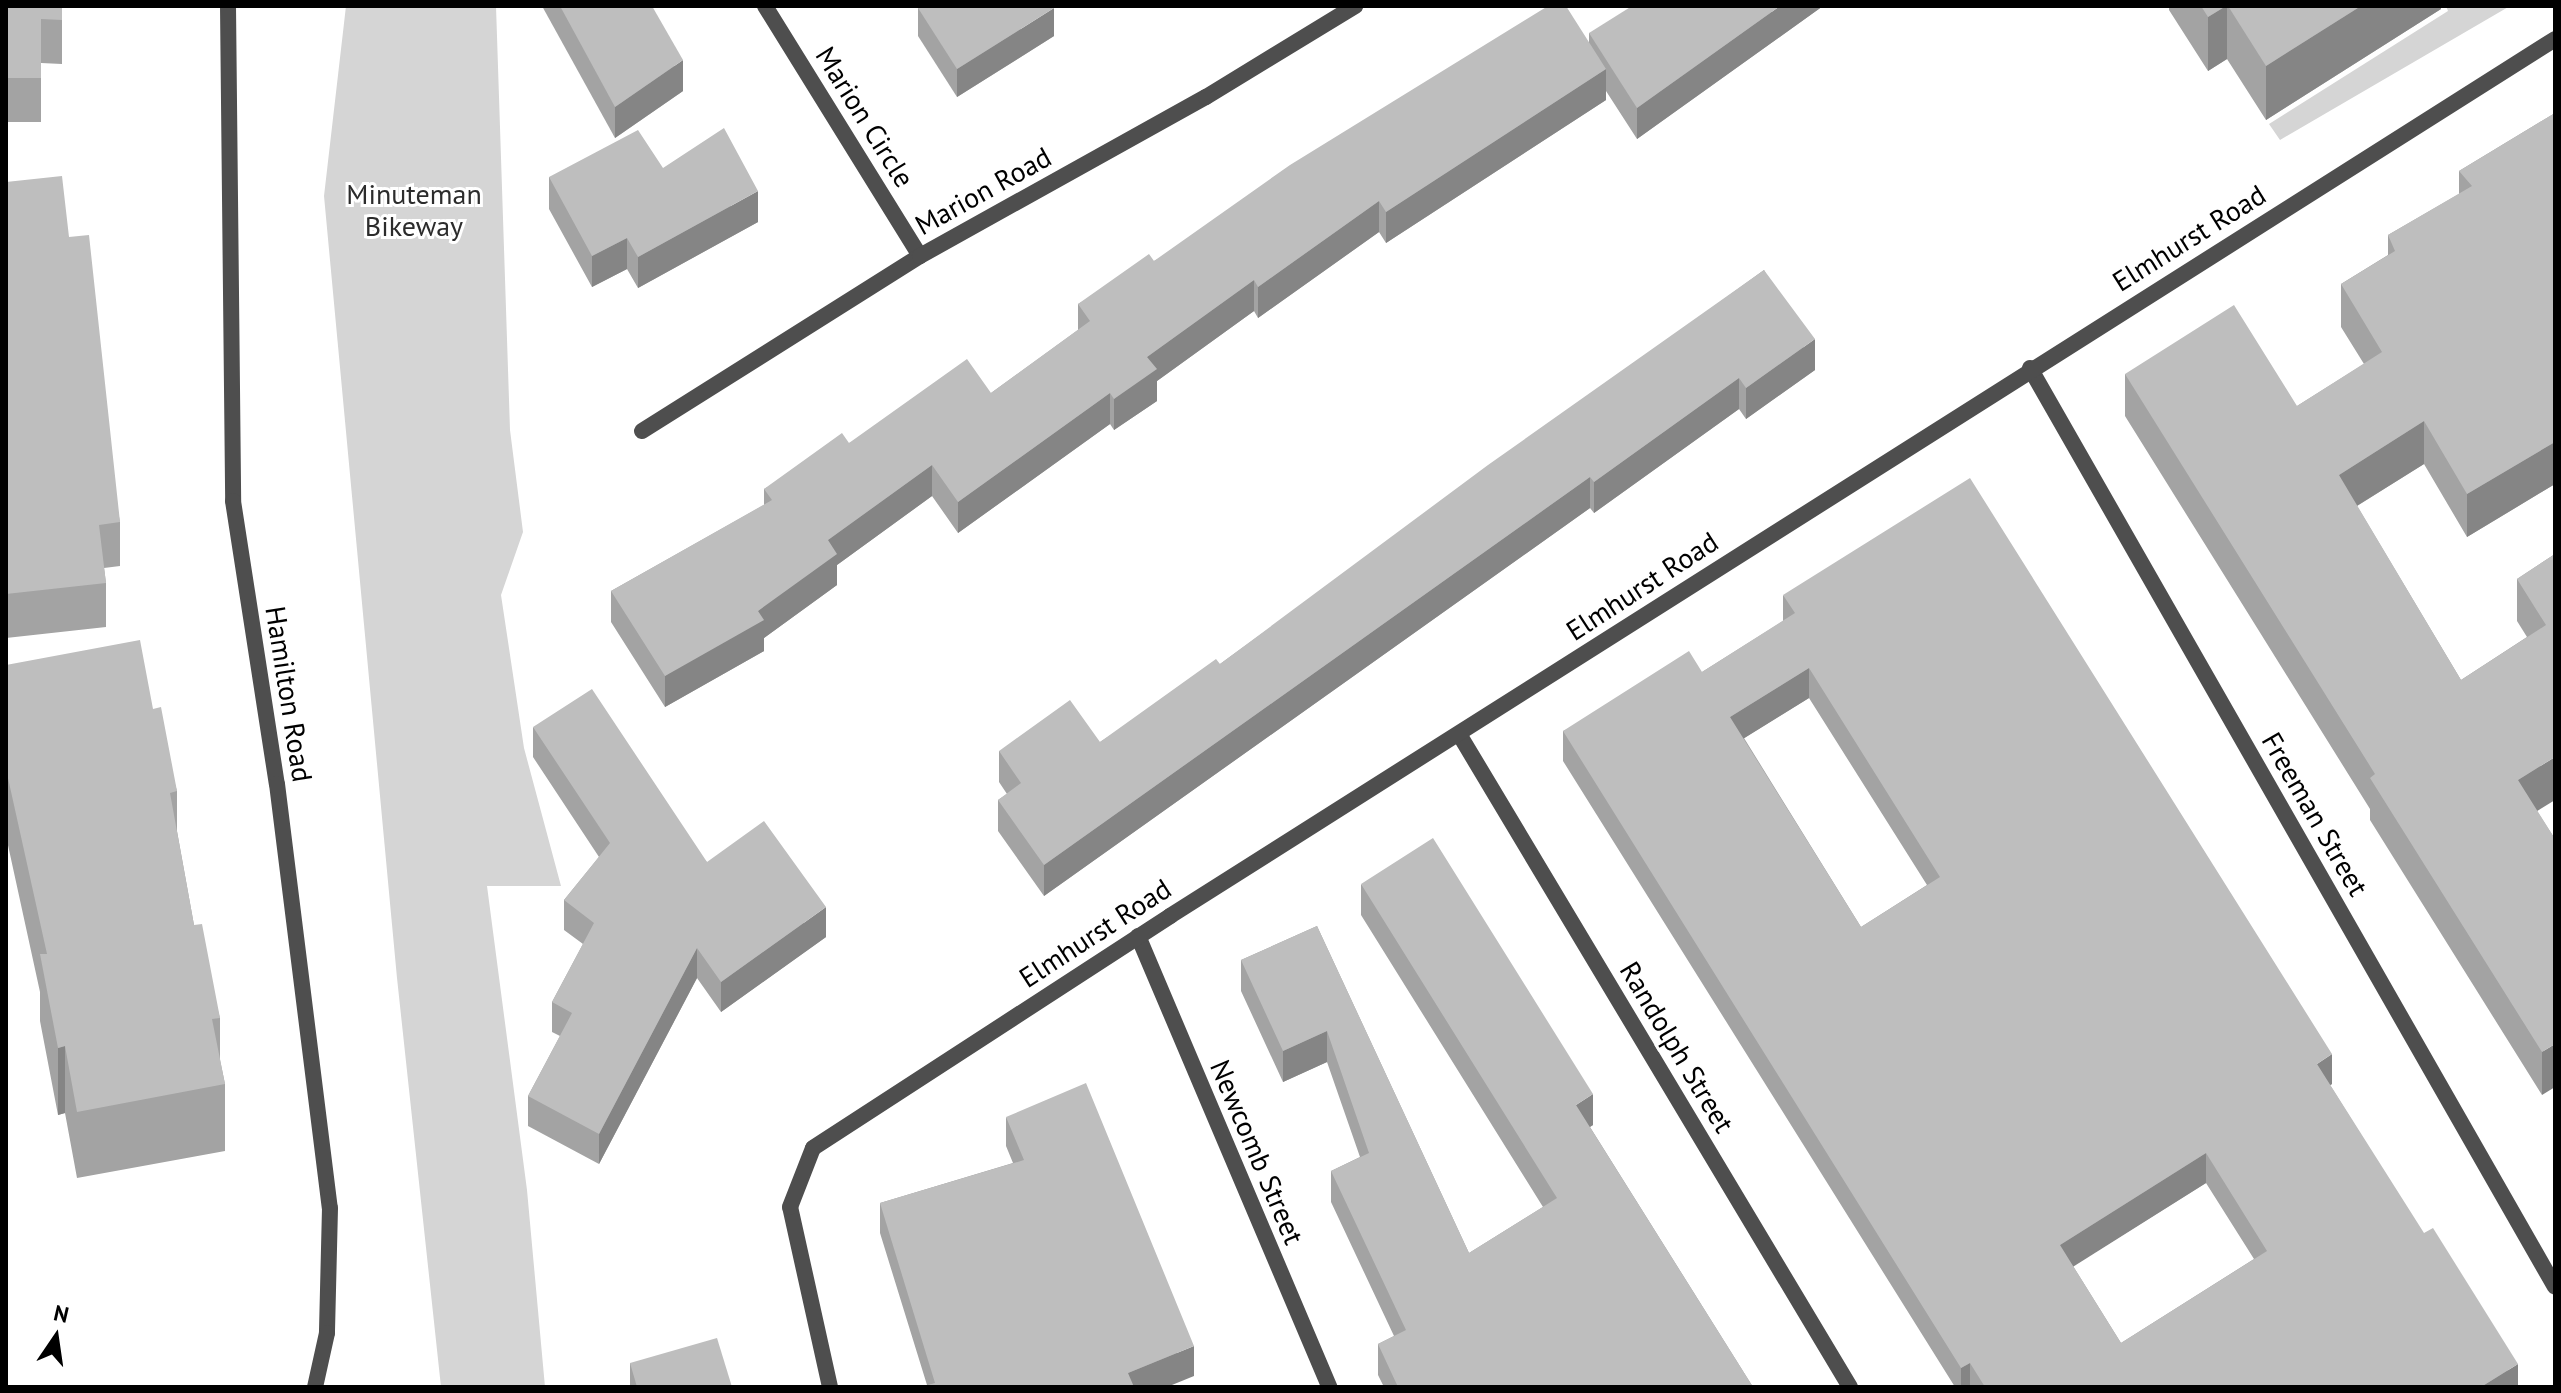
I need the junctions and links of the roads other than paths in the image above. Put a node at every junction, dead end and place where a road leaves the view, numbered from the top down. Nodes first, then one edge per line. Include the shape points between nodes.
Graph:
1 (228, 6) edge
2 (765, 6) edge
3 (1355, 6) edge
4 (2555, 39) edge
5 (920, 256) junction
6 (2030, 368) junction
7 (642, 431) dead end
8 (1459, 734) junction
9 (1138, 936) junction
10 (2555, 1287) edge
11 (315, 1387) edge
12 (830, 1387) edge
13 (1329, 1387) edge
14 (1850, 1387) edge

1 - 11 street, Hamilton Road via 233,501 277,784 330,1208 327,1333
2 - 5 street, Marion Circle
3 - 5 street, Marion Road via 1206,97
4 - 6 street, Elmhurst Road
5 - 7 street, Marion Road
6 - 8 street, Elmhurst Road
6 - 10 street, Freeman Street
8 - 9 street, Elmhurst Road
8 - 14 street, Randolph Street
9 - 12 street, Elmhurst Road via 813,1148 790,1207
9 - 13 street, Newcomb Street

